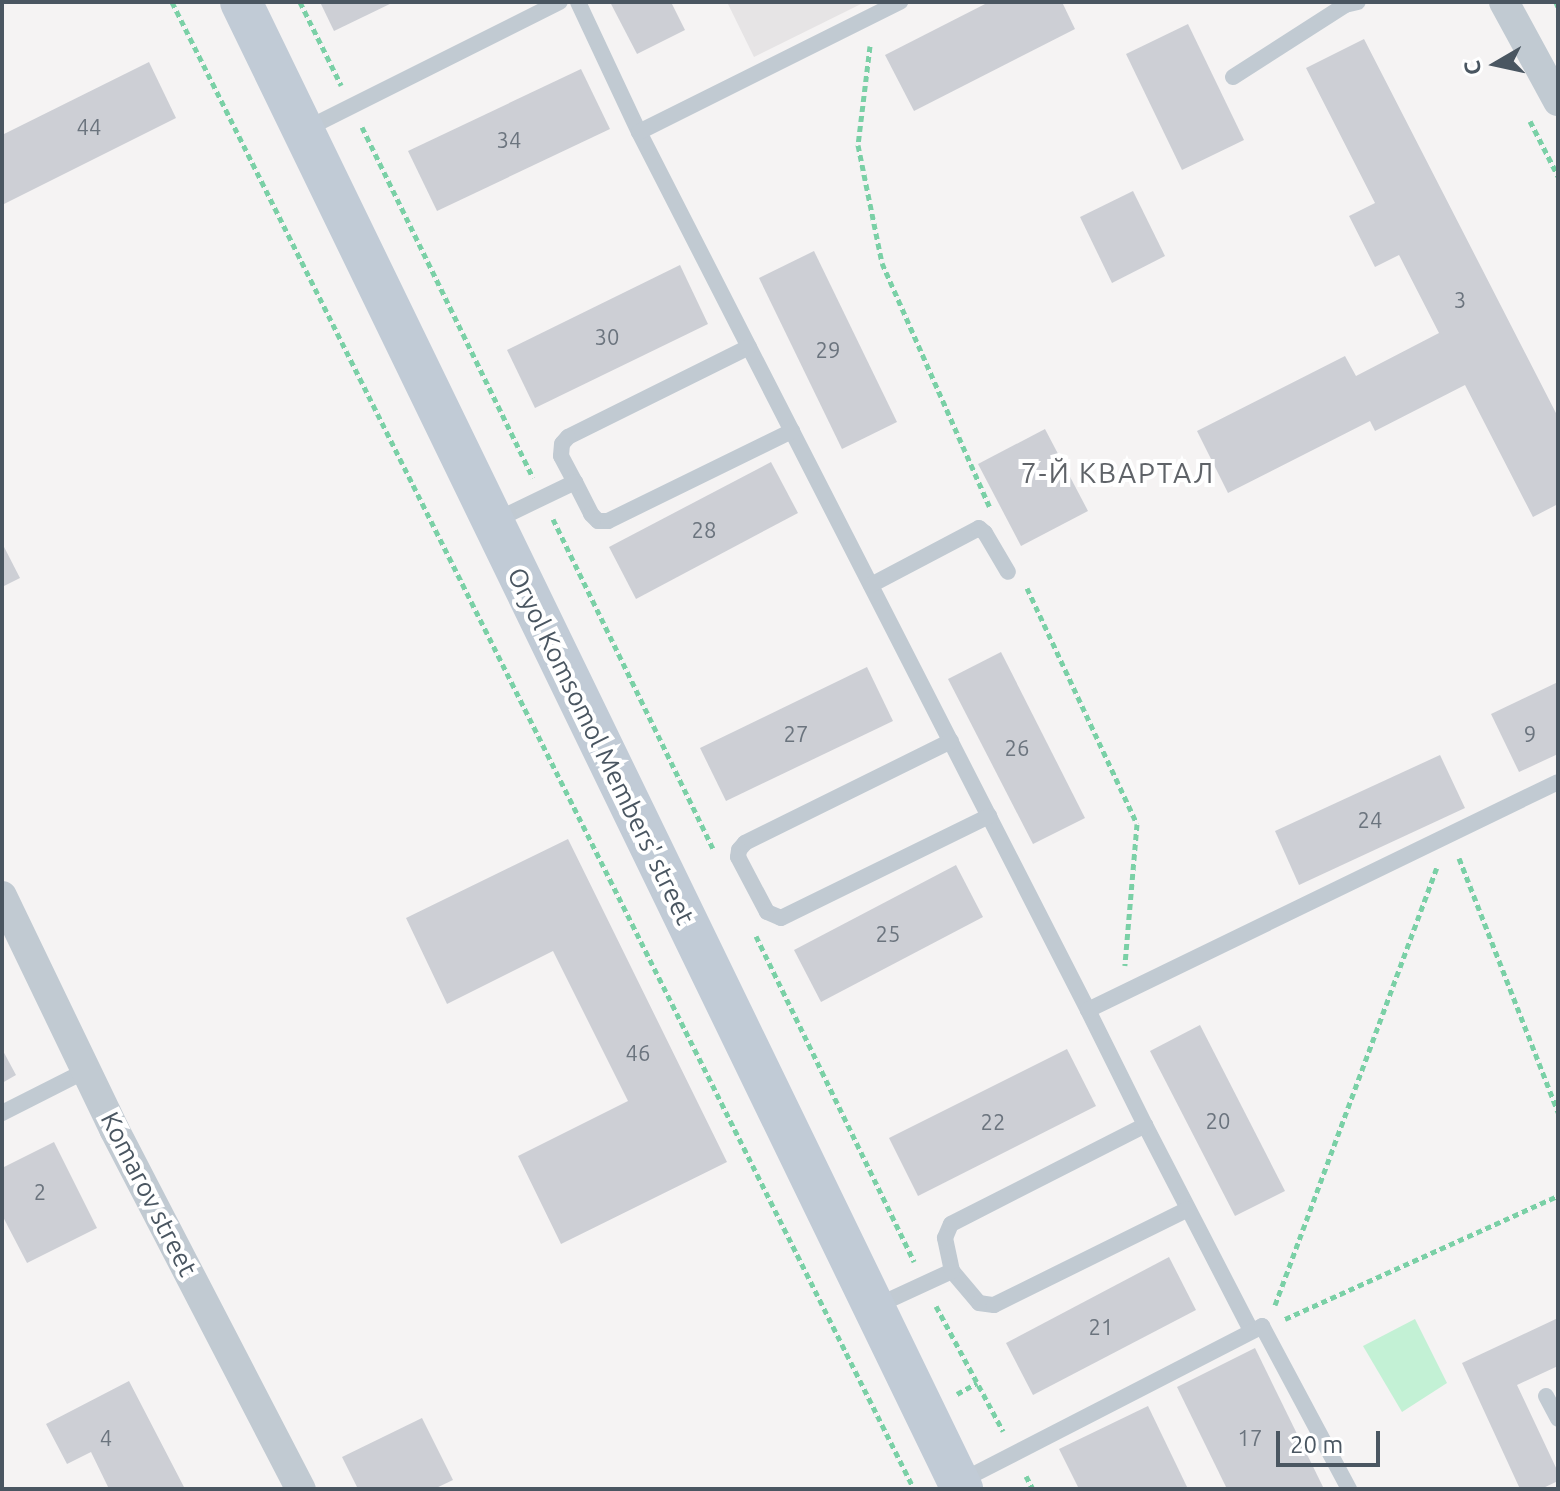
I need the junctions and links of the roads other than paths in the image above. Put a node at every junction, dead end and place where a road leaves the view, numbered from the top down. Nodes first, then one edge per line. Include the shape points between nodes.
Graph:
1 (241, 2) edge
2 (560, 2) edge
3 (578, 2) edge
4 (900, 2) edge
5 (1358, 2) edge
6 (1504, 2) edge
7 (1233, 77) dead end
8 (1558, 101) edge
9 (303, 130) junction
10 (639, 132) junction
11 (749, 347) junction
12 (792, 431) junction
13 (575, 482) junction
14 (492, 521) junction
15 (1008, 572) dead end
16 (871, 585) junction
17 (951, 741) junction
18 (1558, 782) edge
19 (989, 816) junction
20 (2, 896) edge
21 (1088, 1010) junction
22 (87, 1070) junction
23 (2, 1113) edge
24 (1145, 1125) junction
25 (1188, 1209) junction
26 (952, 1271) junction
27 (873, 1308) junction
28 (1258, 1329) junction
29 (1546, 1396) dead end
30 (1558, 1419) edge
31 (960, 1486) edge
32 (301, 1489) edge
33 (1349, 1489) edge

1 - 9 street, Oryol Komsomol Members' street
2 - 9 lane
3 - 10 lane
4 - 10 lane
5 - 7 lane via 1345,5
6 - 8 street
9 - 14 street, Oryol Komsomol Members' street
10 - 11 lane
11 - 12 lane
11 - 13 lane via 568,437 561,456
12 - 13 lane via 608,521 591,514
12 - 16 lane
13 - 14 lane
14 - 27 street, Oryol Komsomol Members' street
15 - 16 lane via 979,528
16 - 17 lane
17 - 19 lane
17 - 19 lane via 745,843 738,857 767,912 781,918
18 - 21 lane
19 - 21 lane
20 - 22 street, Komarov street
21 - 24 lane
22 - 23 lane
22 - 32 street, Komarov street
24 - 25 lane
24 - 26 lane via 951,1224 945,1238
25 - 26 lane via 994,1305 979,1303
25 - 28 lane
26 - 27 lane
27 - 31 street, Oryol Komsomol Members' street
28 - 31 lane
28 - 33 lane
29 - 30 lane

